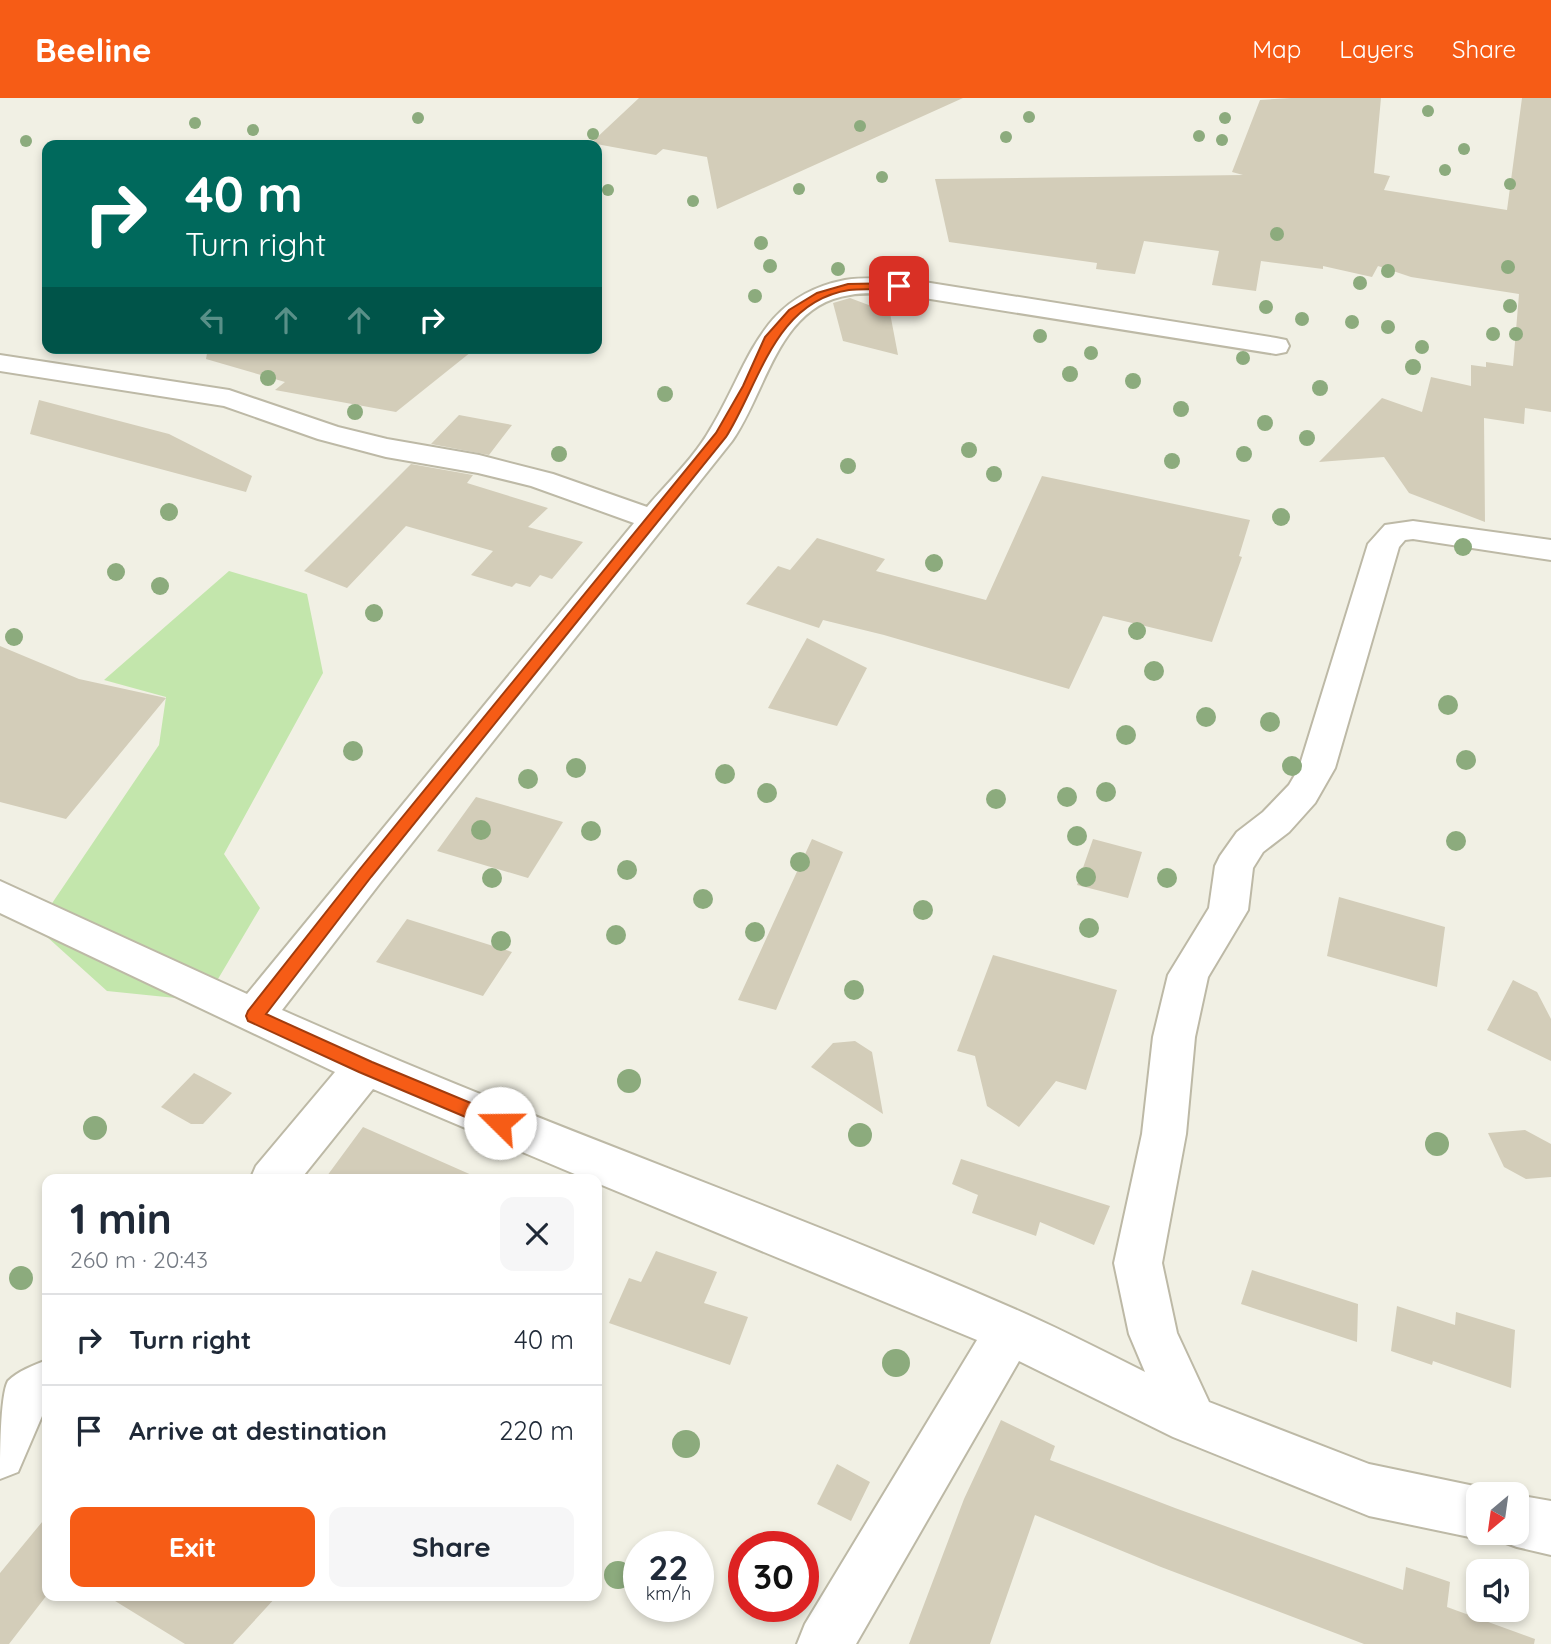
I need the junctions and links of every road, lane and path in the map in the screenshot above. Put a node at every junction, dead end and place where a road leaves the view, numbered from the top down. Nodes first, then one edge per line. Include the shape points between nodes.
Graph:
1 (1276, 346) dead end
2 (0, 363) edge
3 (653, 520) junction
4 (1551, 550) edge
5 (0, 896) edge
6 (254, 1016) junction
7 (365, 1067) junction
8 (277, 1174) edge
9 (1010, 1331) junction
10 (42, 1387) edge
11 (1191, 1420) junction
12 (0, 1454) edge
13 (1466, 1510) edge
14 (1530, 1524) edge
15 (1551, 1528) edge
16 (825, 1644) edge

1 - 3 street via 899,286 848,287 821,295 793,312 771,337 722,435
2 - 3 street via 229,398 386,449 479,464 542,481
3 - 6 street
4 - 11 street via 1413,530 1396,532 1384,544 1317,768 1302,794 1250,842 1234,866 1228,910 1188,975 1174,1037 1164,1134 1138,1263 1153,1334
5 - 6 street
6 - 7 street
7 - 8 street
7 - 9 street via 694,1203 858,1265
9 - 11 street
9 - 16 street
10 - 12 street via 24,1399
11 - 13 street via 1369,1490
14 - 15 street

